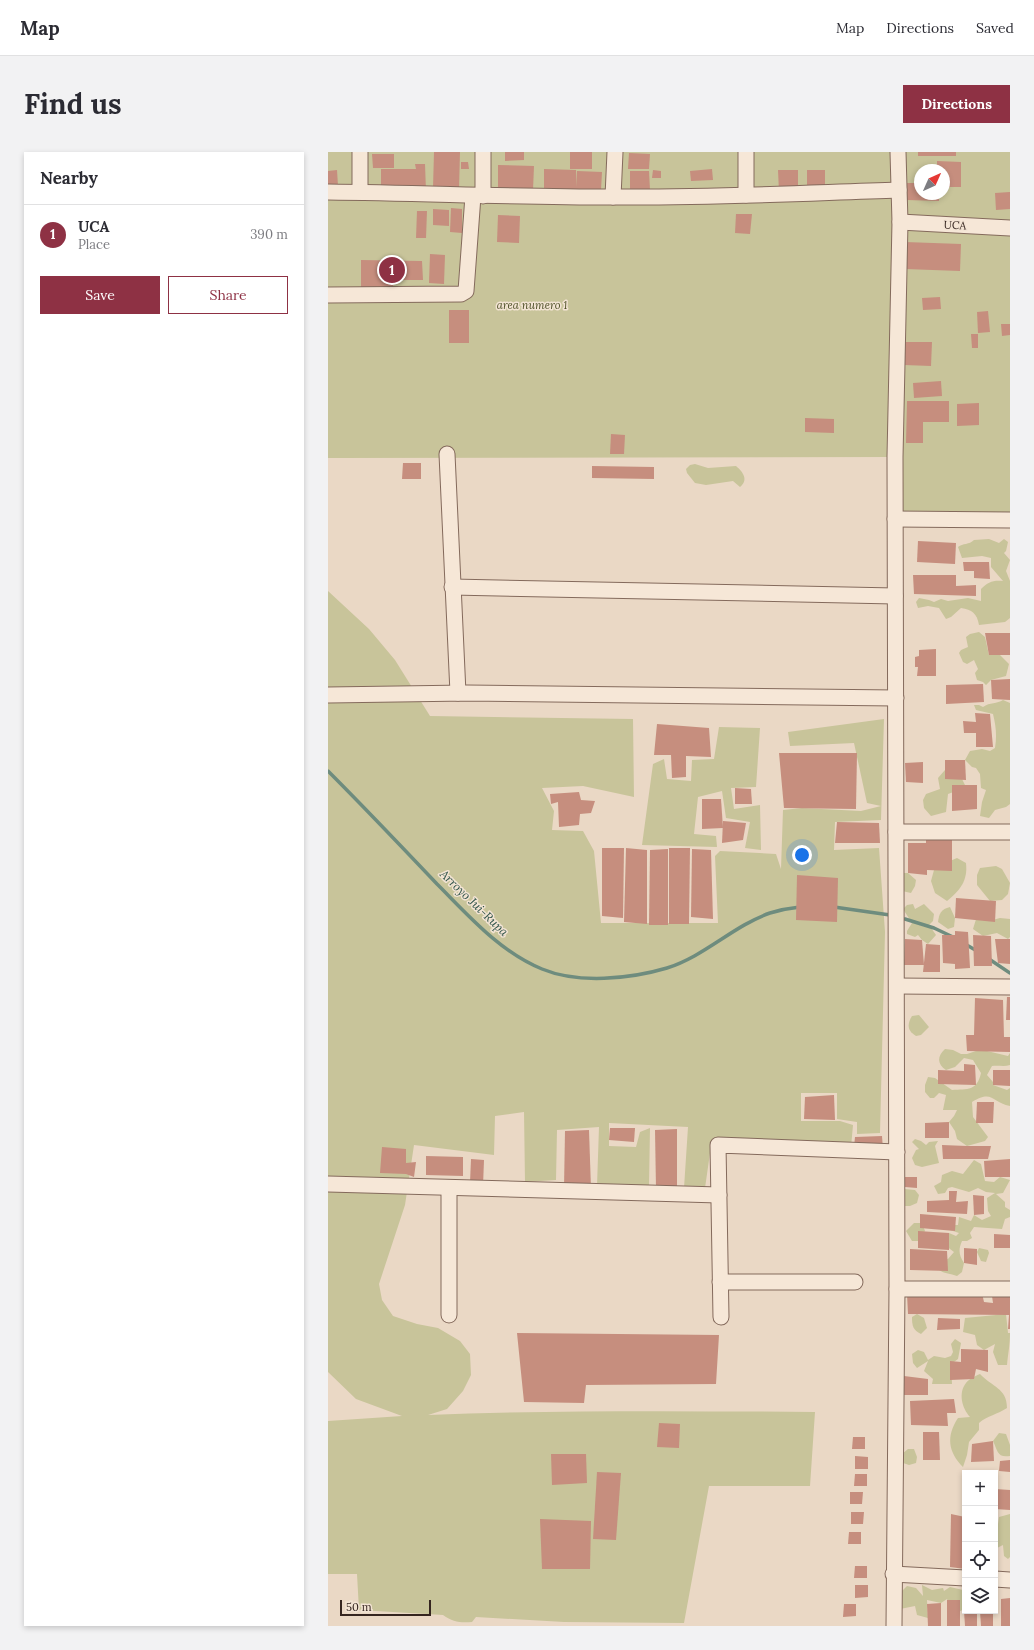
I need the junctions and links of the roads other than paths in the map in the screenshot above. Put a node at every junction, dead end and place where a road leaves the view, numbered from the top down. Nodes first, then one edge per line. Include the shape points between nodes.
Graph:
1 (360, 152) edge
2 (483, 152) edge
3 (614, 152) edge
4 (746, 152) edge
5 (898, 152) edge
6 (899, 190) junction
7 (328, 192) edge
8 (360, 192) junction
9 (746, 195) junction
10 (478, 196) junction
11 (614, 197) junction
12 (900, 222) junction
13 (1010, 228) edge
14 (328, 295) edge
15 (447, 454) dead end
16 (895, 519) junction
17 (1010, 520) edge
18 (452, 587) junction
19 (895, 596) junction
20 (458, 694) junction
21 (328, 695) edge
22 (896, 698) junction
23 (896, 832) junction
24 (1010, 832) edge
25 (896, 986) junction
26 (1010, 987) edge
27 (897, 1152) junction
28 (328, 1184) edge
29 (449, 1188) junction
30 (719, 1195) junction
31 (720, 1282) junction
32 (855, 1282) dead end
33 (897, 1289) junction
34 (1010, 1289) edge
35 (449, 1315) dead end
36 (721, 1317) dead end
37 (893, 1574) junction
38 (962, 1578) edge
39 (998, 1579) edge
40 (1010, 1580) edge
41 (894, 1626) edge

1 - 8 street
2 - 10 street
3 - 11 street
4 - 9 street
5 - 6 street
6 - 9 street
6 - 12 street
7 - 8 street
8 - 10 street
9 - 11 street
10 - 11 street
10 - 14 street via 466,291 462,294
12 - 13 street, UCA
12 - 16 street
15 - 18 street
16 - 17 street
16 - 19 street
18 - 19 street
18 - 20 street
19 - 22 street
20 - 21 street
20 - 22 street
22 - 23 street
23 - 24 street
23 - 25 street
25 - 26 street
25 - 27 street
27 - 30 street via 718,1145
27 - 33 street
28 - 29 street
29 - 30 street
29 - 35 street
30 - 31 street
31 - 32 street
31 - 36 street
33 - 34 street
33 - 37 street
37 - 38 street
37 - 41 street
39 - 40 street

